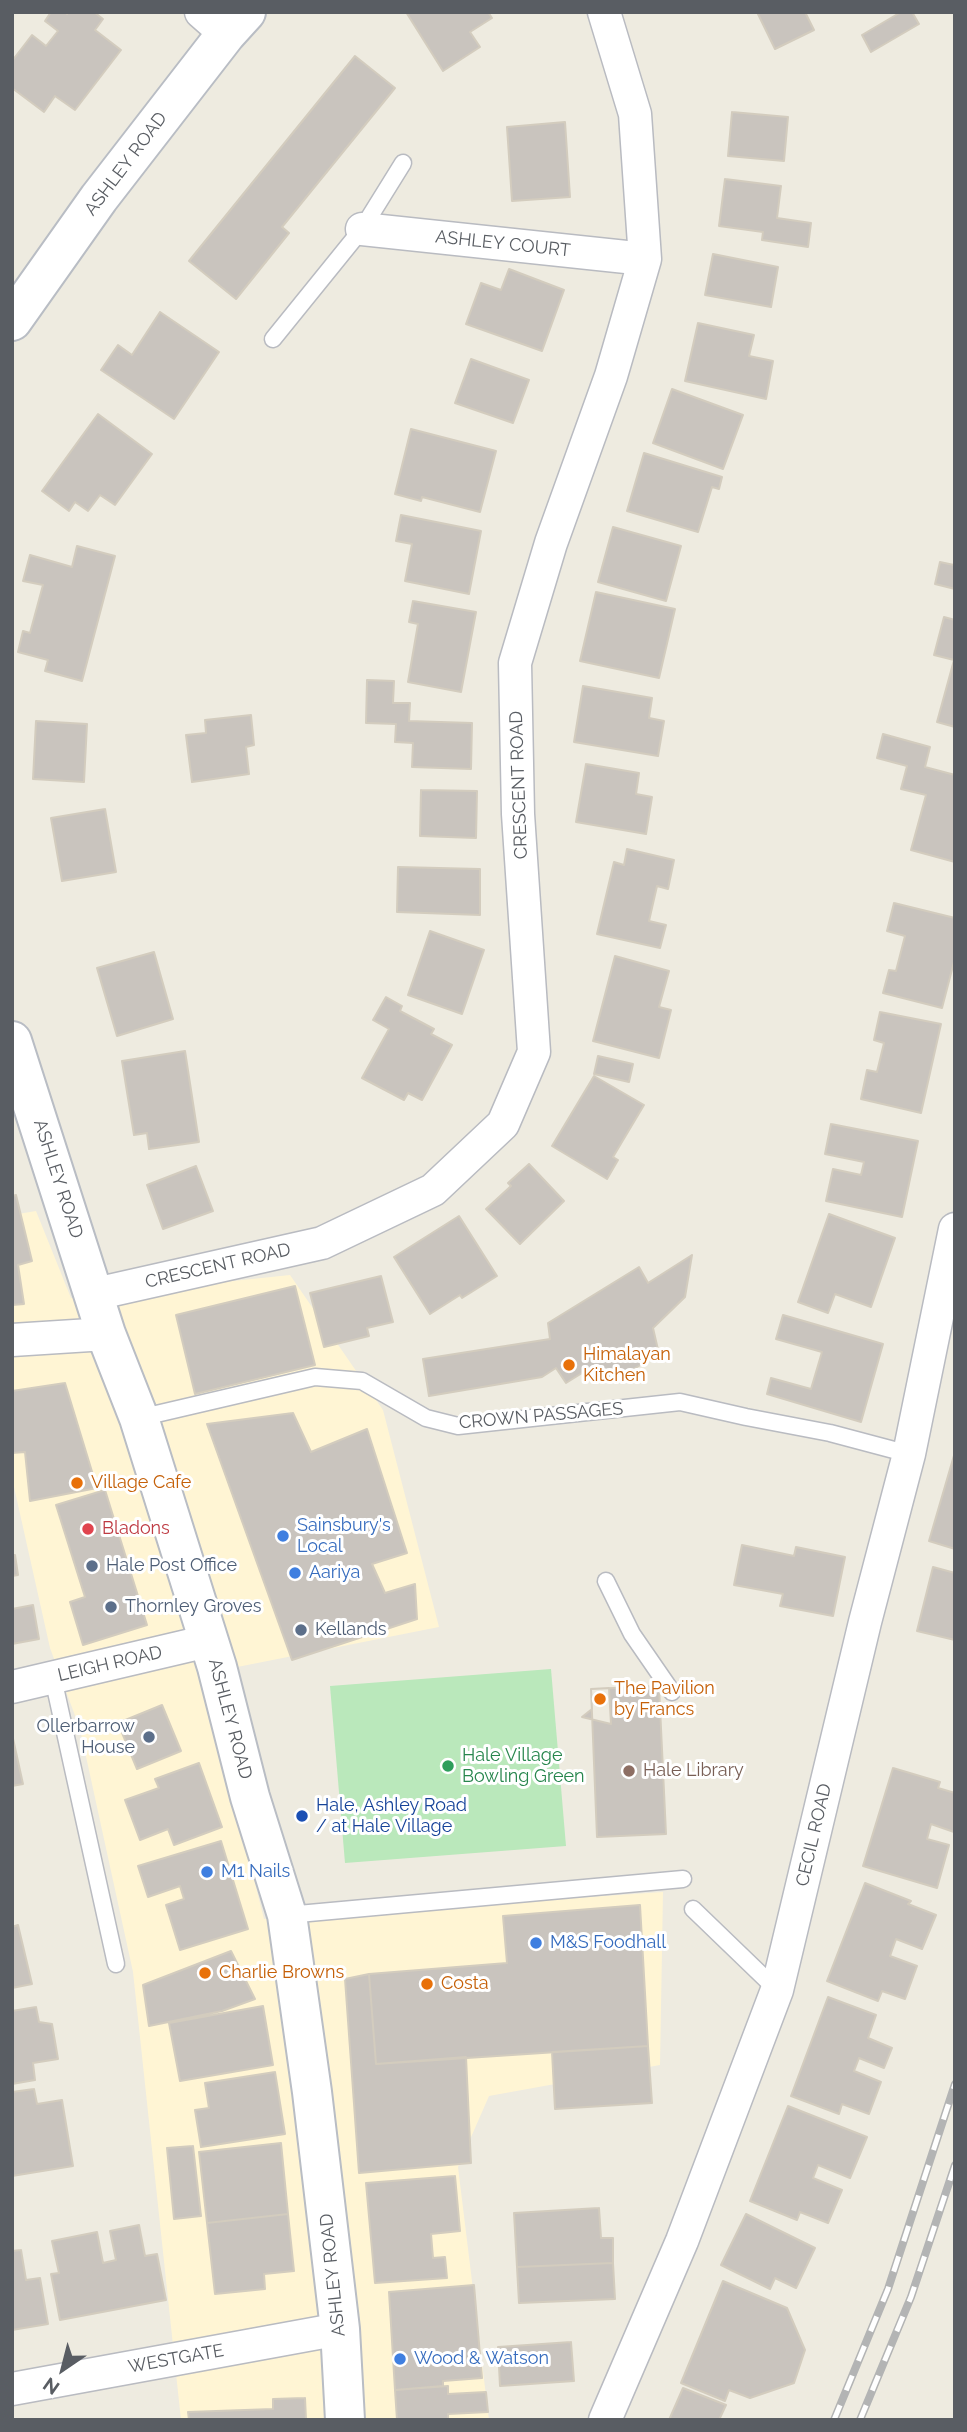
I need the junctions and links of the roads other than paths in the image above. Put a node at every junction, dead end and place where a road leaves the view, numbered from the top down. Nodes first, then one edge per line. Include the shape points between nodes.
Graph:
1 (604, 12) edge
2 (224, 19) edge
3 (403, 163) dead end
4 (362, 229) junction
5 (645, 259) junction
6 (12, 321) edge
7 (273, 340) dead end
8 (12, 1041) edge
9 (955, 1229) edge
10 (95, 1294) junction
11 (106, 1334) junction
12 (12, 1340) edge
13 (139, 1418) junction
14 (909, 1454) junction
15 (606, 1581) dead end
16 (208, 1641) junction
17 (53, 1678) junction
18 (12, 1687) edge
19 (672, 1692) dead end
20 (683, 1879) dead end
21 (693, 1909) dead end
22 (287, 1915) junction
23 (116, 1964) dead end
24 (777, 1990) junction
25 (340, 2329) junction
26 (12, 2389) edge
27 (345, 2420) edge
28 (605, 2420) edge

1 - 5 street, CRESCENT ROAD via 635,114
2 - 6 main road, ASHLEY ROAD
3 - 4 lane
4 - 5 street, ASHLEY COURT
4 - 7 lane
5 - 10 street, CRESCENT ROAD via 515,663 518,814 534,1052 503,1124 433,1191 322,1243
8 - 10 main road, ASHLEY ROAD
9 - 14 street, CECIL ROAD
10 - 11 main road, ASHLEY ROAD
11 - 12 street
11 - 13 main road, ASHLEY ROAD
13 - 14 lane, CROWN PASSAGES via 315,1377 362,1381 426,1418 458,1426 680,1402
13 - 16 main road, ASHLEY ROAD
14 - 24 street, CECIL ROAD
15 - 19 lane via 632,1634
16 - 17 street, LEIGH ROAD
16 - 22 main road, ASHLEY ROAD
17 - 18 street, LEIGH ROAD
17 - 23 lane
20 - 22 lane
21 - 24 lane
22 - 25 main road, ASHLEY ROAD
24 - 28 street, CECIL ROAD via 682,2241
25 - 26 street, WESTGATE
25 - 27 main road, ASHLEY ROAD

